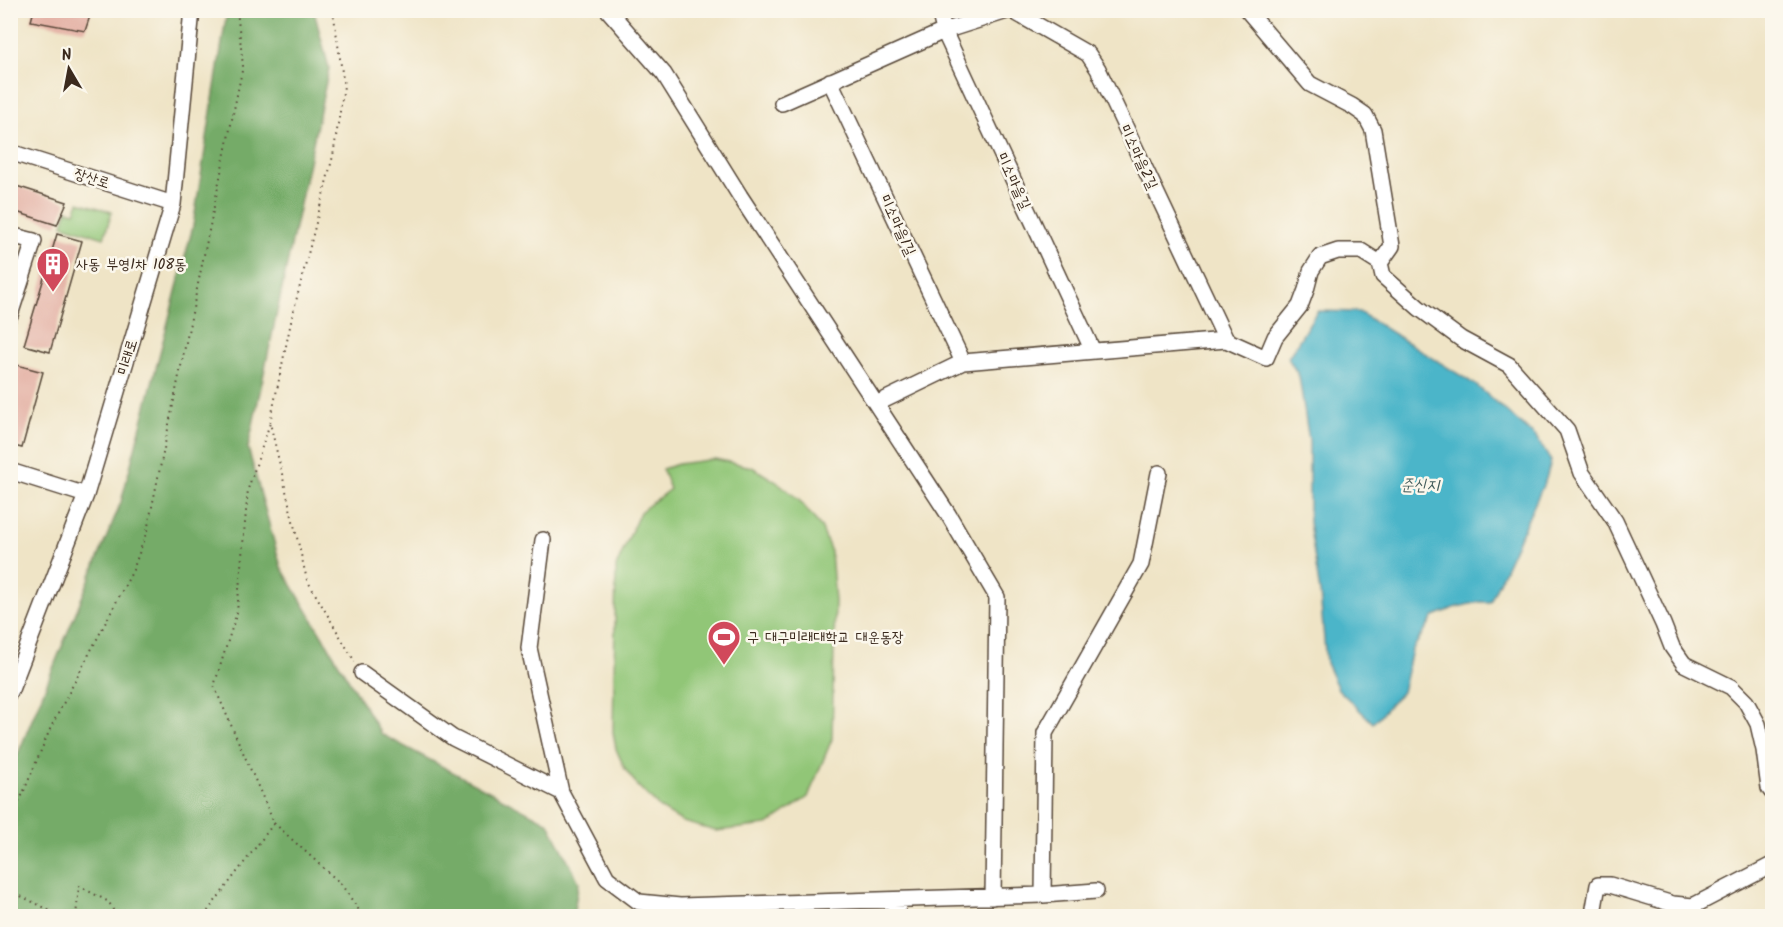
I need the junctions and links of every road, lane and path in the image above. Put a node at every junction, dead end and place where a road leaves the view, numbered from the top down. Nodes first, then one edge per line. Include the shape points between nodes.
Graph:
1 (192, 10) edge
2 (237, 10) edge
3 (333, 10) edge
4 (608, 10) edge
5 (939, 10) edge
6 (1011, 10) edge
7 (1247, 10) edge
8 (944, 31) junction
9 (830, 81) junction
10 (782, 102) dead end
11 (10, 152) edge
12 (173, 204) junction
13 (10, 235) edge
14 (1380, 263) junction
15 (10, 315) edge
16 (1226, 340) junction
17 (1093, 351) junction
18 (963, 362) junction
19 (876, 404) junction
20 (270, 423) junction
21 (10, 471) edge
22 (1160, 473) dead end
23 (86, 495) junction
24 (543, 540) dead end
25 (362, 673) joint
26 (10, 692) edge
27 (561, 792) junction
28 (1773, 792) edge
29 (274, 823) junction
30 (10, 824) edge
31 (1773, 865) edge
32 (10, 891) edge
33 (1096, 891) dead end
34 (1043, 895) junction
35 (993, 897) junction
36 (902, 900) junction
37 (684, 911) edge
38 (62, 916) edge
39 (75, 916) edge
40 (116, 916) edge
41 (204, 916) edge
42 (363, 916) edge
43 (892, 916) edge
44 (1595, 916) edge

1 - 12 street, 미래로
2 - 30 path via 243,66 147,531 133,570 51,727
3 - 20 path via 344,86 333,156 291,317
4 - 19 street via 664,74
5 - 8 street, 미소마을길
6 - 8 street, 미소마을2길
6 - 16 street, 미소마을2길 via 1088,54 1098,69
7 - 14 street via 1310,84 1365,115 1373,130 1392,246
8 - 9 street
8 - 17 street, 미소마을길
9 - 10 street
9 - 18 street, 미소마을1길
11 - 12 street, 장산로
12 - 23 street, 미래로
13 - 15 street via 34,241
14 - 16 street via 1360,251 1338,251 1320,257 1311,271 1300,306 1275,337 1266,358
14 - 28 street via 1383,276 1419,308 1461,339 1509,366 1567,430 1582,473 1615,521 1672,647 1684,664 1731,687 1746,702 1758,724 1769,788
16 - 17 street
17 - 18 street
18 - 19 street
19 - 35 street via 997,597
20 - 25 path via 307,580
20 - 29 path via 248,489 237,612 213,686
21 - 23 street
22 - 34 street via 1141,564 1045,733
23 - 26 street, 미래로
24 - 27 street via 529,648
25 - 27 street via 453,738
27 - 37 street via 607,878 639,902
29 - 41 path
29 - 42 path via 341,884
31 - 44 street via 1693,906 1598,885
32 - 38 path
33 - 34 street
34 - 35 street
35 - 36 street
36 - 37 street
36 - 43 street
39 - 40 path via 80,886 109,902

